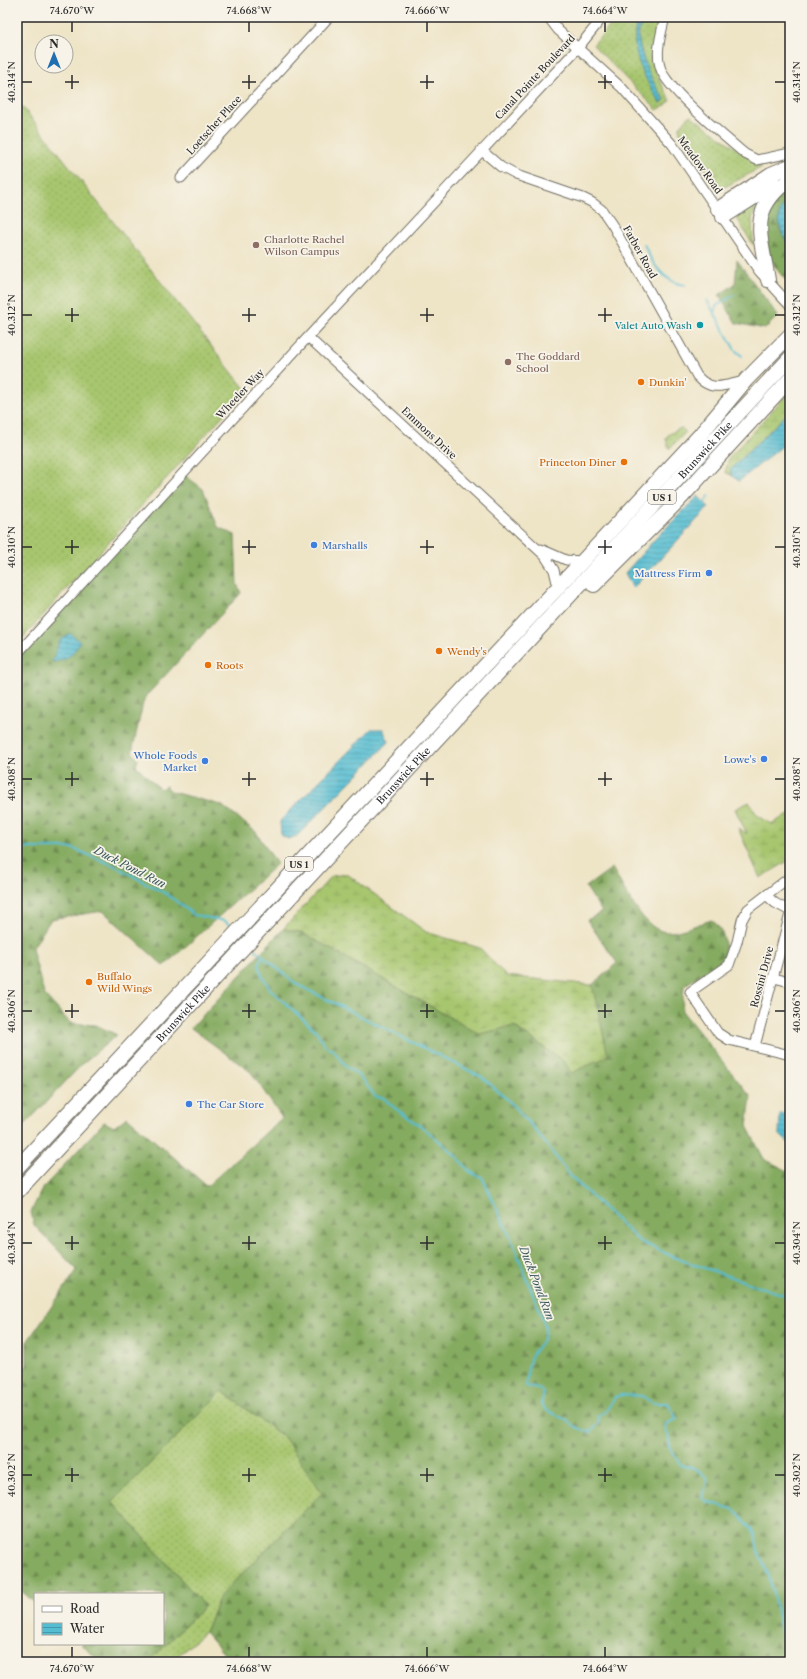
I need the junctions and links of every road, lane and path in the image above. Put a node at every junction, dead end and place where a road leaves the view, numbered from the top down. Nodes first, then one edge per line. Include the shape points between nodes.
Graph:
1 (329, 17) edge
2 (548, 17) edge
3 (603, 17) edge
4 (665, 17) edge
5 (578, 48) junction
6 (481, 150) junction
7 (790, 153) edge
8 (790, 166) edge
9 (181, 178) dead end
10 (790, 178) edge
11 (721, 213) junction
12 (768, 280) junction
13 (789, 304) edge
14 (790, 335) edge
15 (308, 337) junction
16 (790, 358) edge
17 (790, 379) edge
18 (746, 380) junction
19 (534, 546) junction
20 (583, 561) junction
21 (558, 587) junction
22 (533, 635) junction
23 (17, 654) edge
24 (790, 877) edge
25 (766, 895) junction
26 (790, 911) edge
27 (790, 914) edge
28 (774, 978) junction
29 (790, 982) edge
30 (754, 1046) junction
31 (790, 1055) edge
32 (17, 1168) edge
33 (17, 1192) edge

1 - 9 street, Loetscher Place
2 - 5 street, Meadow Road
3 - 5 street, Canal Pointe Boulevard
4 - 7 street via 659,49 662,71 682,96 745,154 757,160
5 - 6 street, Canal Pointe Boulevard
5 - 11 street, Meadow Road via 622,88 672,144
6 - 15 street, Wheeler Way
6 - 18 street, Farber Road via 510,172 583,198 602,210 697,376 704,384 715,388
8 - 11 highway via 770,174
10 - 11 highway
10 - 12 highway via 769,197 760,218
11 - 12 street, Meadow Road via 759,271
12 - 13 street, Meadow Road
14 - 18 highway, Brunswick Pike / US 1
15 - 19 street, Emmons Drive
15 - 23 street, Wheeler Way
16 - 22 highway, Brunswick Pike / US 1
17 - 22 highway via 679,500 585,594
18 - 20 highway, Brunswick Pike / US 1 via 700,435
19 - 20 street, Emmons Drive via 566,560
19 - 21 street, Emmons Drive via 545,556 554,570
20 - 21 highway, Brunswick Pike / US 1
21 - 32 highway, Brunswick Pike / US 1
22 - 33 highway, Brunswick Pike / US 1
24 - 25 street
25 - 26 street
25 - 30 street via 748,909 742,920 730,965 690,992 718,1033 729,1040
27 - 28 street, Rossini Drive
28 - 29 street
28 - 30 street, Rossini Drive
30 - 31 street

